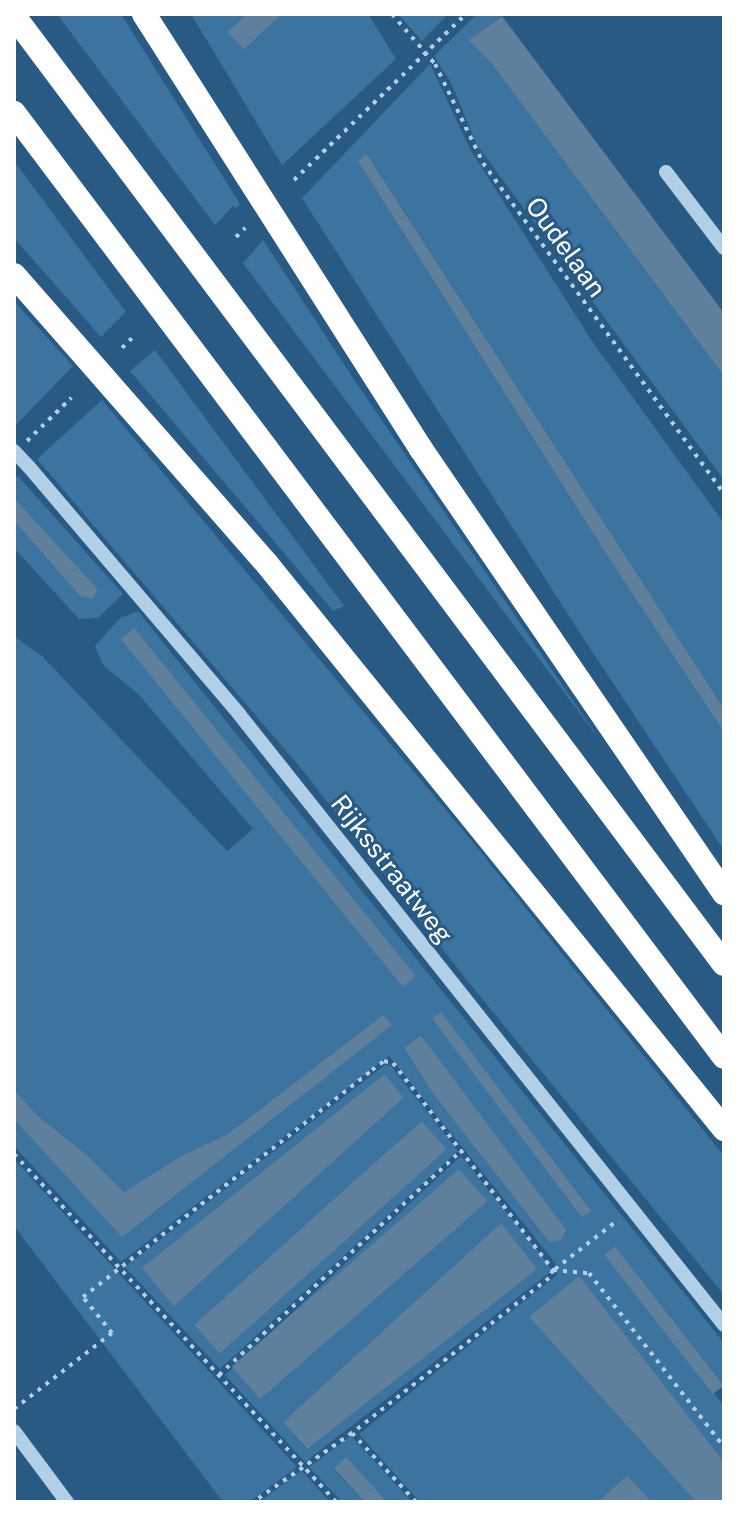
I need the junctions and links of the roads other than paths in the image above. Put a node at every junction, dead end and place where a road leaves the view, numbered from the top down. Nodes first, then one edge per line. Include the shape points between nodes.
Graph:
1 (144, 14) edge
2 (14, 16) edge
3 (14, 113) edge
4 (666, 172) dead end
5 (724, 248) edge
6 (14, 275) edge
7 (19, 448) edge
8 (724, 893) edge
9 (724, 964) edge
10 (724, 1057) edge
11 (724, 1129) edge
12 (724, 1325) edge
13 (14, 1431) edge
14 (67, 1502) edge

1 - 8 highway via 421,449
2 - 9 highway
3 - 10 highway
4 - 5 street
6 - 11 highway via 267,564
7 - 12 street, Rijksstraatweg, bridge via 29,467 239,714
13 - 14 street

